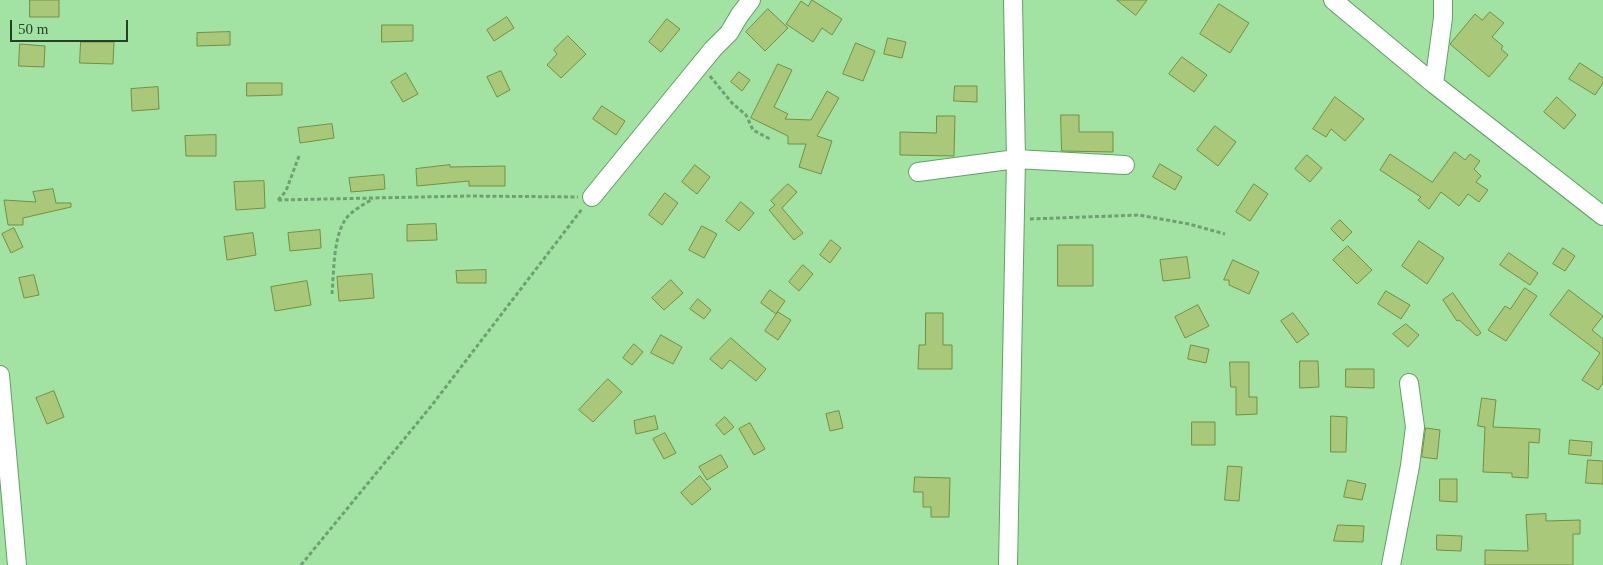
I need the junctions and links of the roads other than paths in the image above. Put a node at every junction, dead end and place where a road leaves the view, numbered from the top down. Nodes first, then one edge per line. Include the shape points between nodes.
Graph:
1 (751, 0) edge
2 (1014, 0) edge
3 (1334, 0) edge
4 (1443, 0) edge
5 (1434, 84) junction
6 (1016, 159) junction
7 (1125, 165) dead end
8 (918, 172) dead end
9 (592, 197) road end
10 (1603, 216) edge
11 (0, 377) edge
12 (1409, 383) dead end
13 (17, 565) edge
14 (1008, 565) edge
15 (1391, 565) edge

1 - 9 street via 729,33
2 - 6 street
3 - 5 street
4 - 5 street
5 - 10 street
6 - 7 street
6 - 8 street
6 - 14 street
11 - 13 street
12 - 15 street via 1415,427

